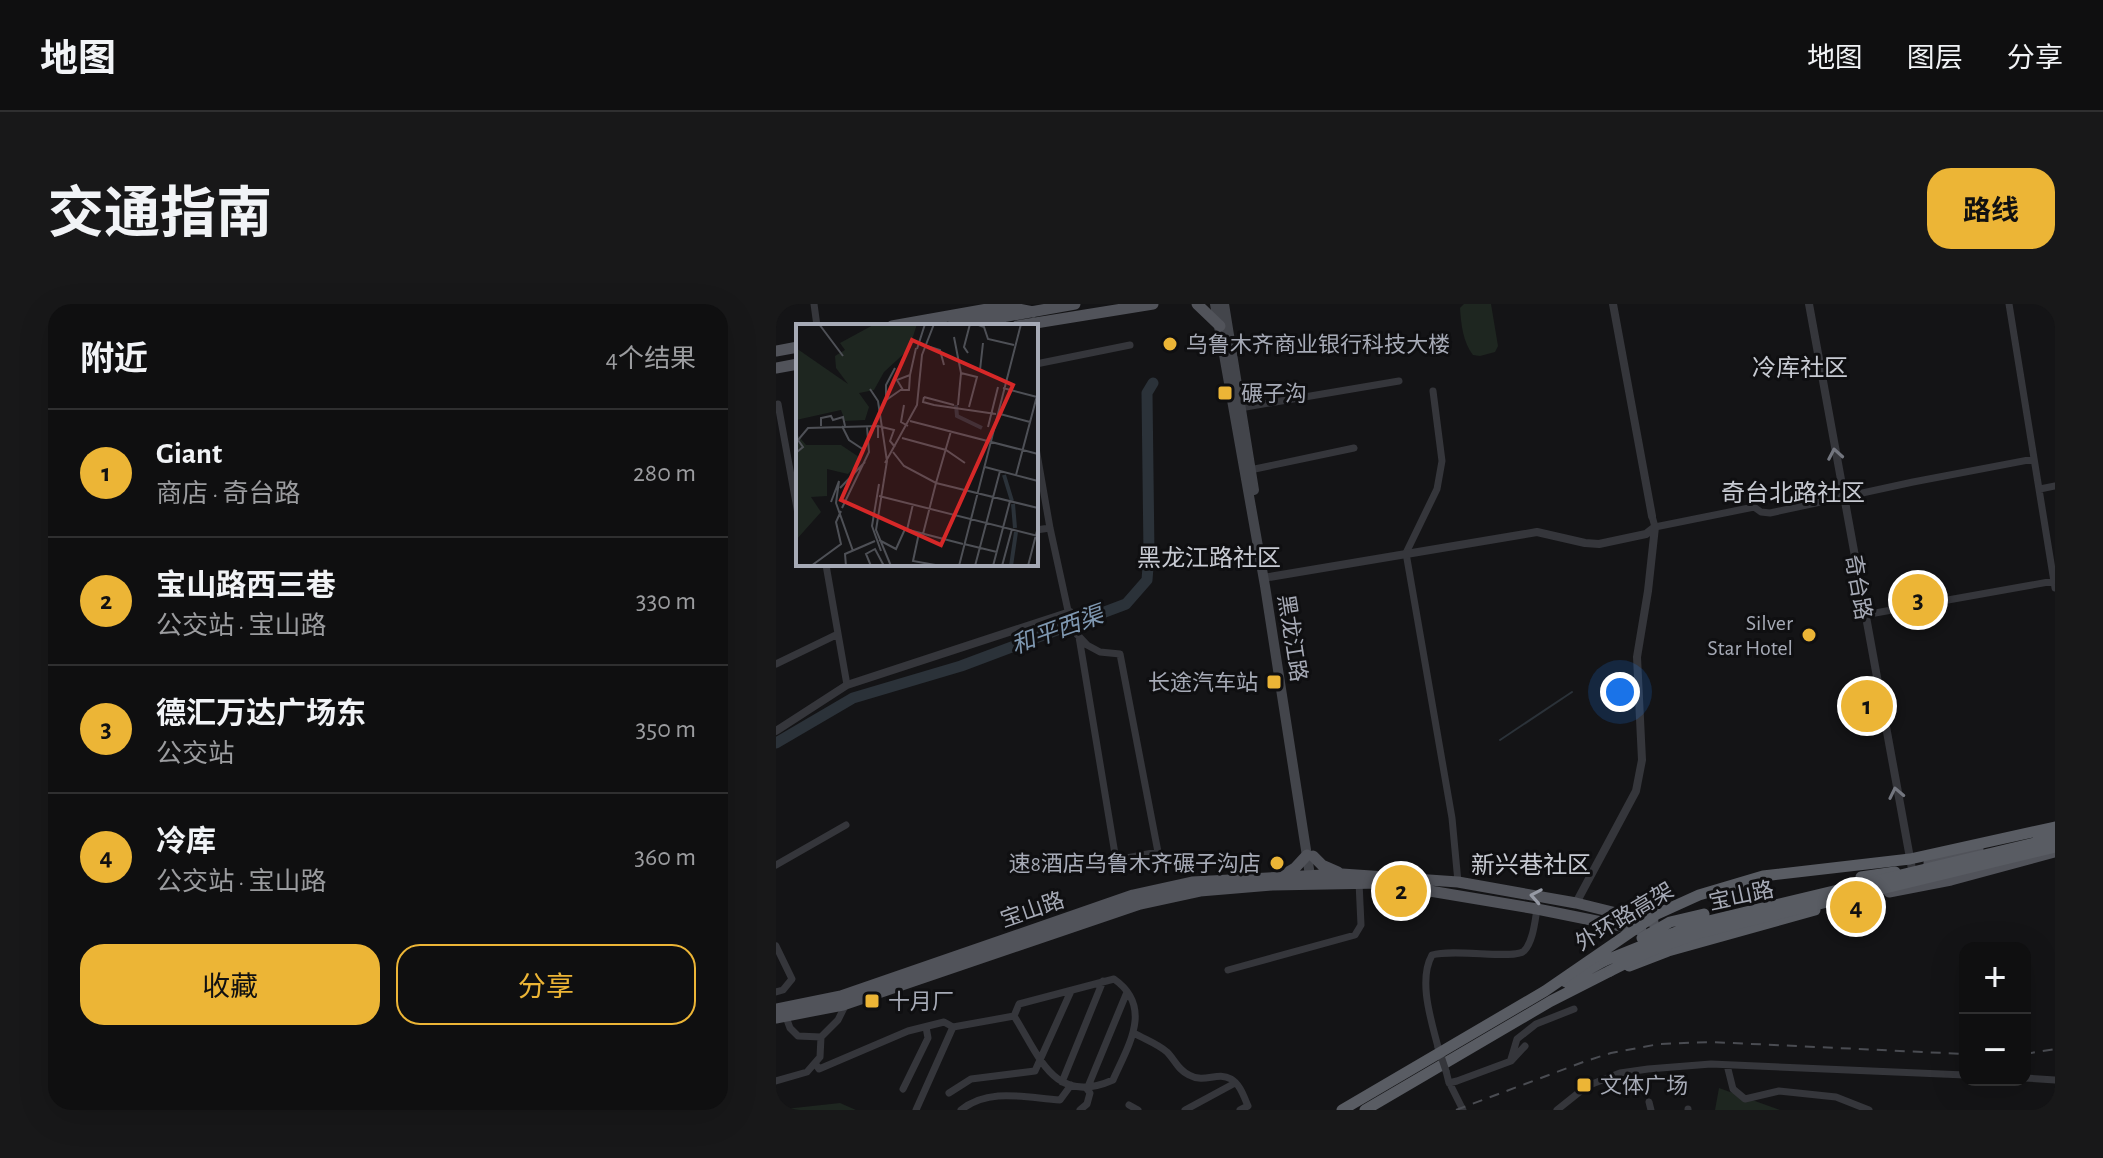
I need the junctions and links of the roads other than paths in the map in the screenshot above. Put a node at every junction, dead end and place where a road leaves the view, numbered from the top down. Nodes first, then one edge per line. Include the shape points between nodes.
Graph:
1 (814, 304) edge
2 (1075, 304) edge
3 (1153, 304) edge
4 (1197, 304) edge
5 (1215, 304) edge
6 (1224, 304) edge
7 (1613, 304) edge
8 (1809, 304) edge
9 (2009, 304) edge
10 (1004, 305) edge
11 (1033, 312) junction
12 (817, 324) edge
13 (903, 324) edge
14 (964, 324) edge
15 (1029, 324) edge
16 (1220, 326) junction
17 (1130, 345) dead end
18 (796, 347) edge
19 (776, 351) edge
20 (796, 364) edge
21 (1038, 364) edge
22 (776, 368) edge
23 (1399, 381) dead end
24 (1433, 391) dead end
25 (778, 404) dead end
26 (1240, 408) junction
27 (1354, 448) dead end
28 (1038, 459) edge
29 (2034, 459) junction
30 (1250, 470) junction
31 (2055, 486) edge
32 (2040, 489) junction
33 (1843, 497) junction
34 (796, 503) edge
35 (1652, 516) joint
36 (1655, 527) junction
37 (1050, 528) junction
38 (1038, 530) edge
39 (1406, 553) junction
40 (826, 566) edge
41 (1266, 578) junction
42 (2054, 581) edge
43 (2055, 588) edge
44 (1070, 613) junction
45 (1864, 615) junction
46 (838, 634) junction
47 (1079, 637) junction
48 (776, 664) edge
49 (847, 685) junction
50 (776, 731) edge
51 (846, 825) dead end
52 (2055, 828) edge
53 (2055, 838) edge
54 (2055, 850) edge
55 (1310, 856) junction
56 (776, 865) edge
57 (1912, 869) junction
58 (1342, 874) junction
59 (1279, 877) junction
60 (1314, 879) junction
61 (1359, 882) junction
62 (1458, 882) junction
63 (1576, 903) junction
64 (1834, 904) junction
65 (1537, 909) junction
66 (776, 946) edge
67 (1607, 966) junction
68 (1228, 970) dead end
69 (1598, 978) junction
70 (1103, 981) junction
71 (1071, 991) junction
72 (776, 992) edge
73 (1127, 992) junction
74 (846, 1004) junction
75 (1574, 1009) dead end
76 (779, 1015) edge
77 (1014, 1016) junction
78 (926, 1027) junction
79 (953, 1027) junction
80 (1134, 1033) junction
81 (821, 1037) junction
82 (1525, 1046) dead end
83 (1511, 1061) junction
84 (1040, 1062) junction
85 (815, 1063) junction
86 (1727, 1065) junction
87 (1959, 1075) edge
88 (2031, 1078) edge
89 (2055, 1080) edge
90 (776, 1081) edge
91 (1449, 1082) junction
92 (1235, 1083) junction
93 (1066, 1084) junction
94 (903, 1089) dead end
95 (1087, 1089) junction
96 (949, 1093) dead end
97 (1129, 1105) dead end
98 (916, 1110) edge
99 (961, 1110) edge
100 (1080, 1110) edge
101 (1138, 1110) edge
102 (1185, 1110) edge
103 (1240, 1110) edge
104 (1345, 1110) edge
105 (1356, 1110) edge
106 (1365, 1110) edge
107 (1463, 1110) edge
108 (1557, 1110) edge
109 (1869, 1110) edge

1 - 12 street
2 - 11 main road
3 - 15 main road
4 - 16 main road
5 - 16 main road, 黑龙江路
6 - 26 main road, 黑龙江路
7 - 35 street
33 -> 8 street, 奇台路
9 - 29 street
10 - 11 main road
10 - 13 main road
11 - 14 main road
16 - 41 main road, 黑龙江路
17 - 21 street
18 - 19 main road
20 - 22 main road
23 - 26 street
24 - 39 street via 1442,461 1437,489
25 - 34 street
26 - 30 main road, 黑龙江路
27 - 30 street
28 - 37 street
29 - 32 street
29 - 33 street
30 - 41 main road, 黑龙江路
31 - 32 street
32 - 42 street
33 - 36 street via 1760,515 1754,507
33 - 45 street, 奇台路
35 - 36 street
36 - 39 street via 1646,534 1599,544 1537,532
36 - 63 street via 1637,657 1642,760 1636,791
37 - 38 street
37 - 44 street
39 - 41 street
39 - 62 street via 1452,818
40 - 46 street
41 - 55 main road, 黑龙江路
42 - 43 street
42 - 45 street
44 - 47 street
44 - 49 street
57 -> 45 street, 奇台路
46 - 48 street
46 - 49 street
47 - 47 street via 1116,860 1158,852 1120,654 1100,652
49 - 50 street
51 - 56 street
52 - 57 main road, 宝山路
52 - 104 highway, 外环路高架, bridge via 1910,859 1763,876 1699,895 1657,914 1545,991
52 - 105 highway, 外环路高架, bridge via 1917,863 1770,879 1706,897 1664,917 1551,994
53 - 67 highway, bridge via 1696,924
54 - 64 main road, 宝山路 via 1951,880
54 - 67 highway, bridge via 1699,933
55 - 58 main road
55 - 59 main road
55 - 60 main road, 黑龙江路
57 - 63 main road, 宝山路 via 1724,922 1674,926
57 - 67 highway, bridge via 1670,922
58 - 60 main road, 宝山路
58 - 62 main road, 宝山路
59 - 60 main road, 宝山路
59 - 76 main road, 宝山路 via 1152,890
60 - 61 main road, 宝山路
60 - 74 main road, 宝山路 via 1200,891 1140,904
61 - 65 main road, 宝山路
61 - 68 street via 1361,925 1355,935
63 -> 62 main road, 宝山路
64 - 65 main road, 宝山路 via 1728,930 1674,937
64 - 69 highway, bridge via 1668,951
65 - 91 street, bridge via 1529,943 1516,956 1457,951 1432,955 1426,965 1428,998
66 - 72 street via 792,979
67 - 69 highway
67 - 104 highway
69 - 106 highway
70 - 71 street
70 - 73 street via 1114,979
70 - 93 street
71 - 77 street via 1019,1004
71 - 84 street
73 - 80 street via 1136,1010
73 - 95 street
74 - 76 main road, 宝山路
74 - 81 street
75 - 83 street via 1536,1024 1517,1039
76 - 81 street via 798,1036
77 - 79 street
77 - 84 street
78 - 79 street via 944,1022
78 - 85 street via 819,1069
78 - 94 street via 928,1038
79 - 98 street
80 - 92 street via 1167,1053 1189,1075
80 - 95 street via 1113,1080
81 - 85 street
82 - 83 street
83 - 91 street
84 - 93 street
84 - 96 street via 1035,1071 971,1079
85 - 90 street via 807,1072
86 - 87 street
86 - 108 street via 1620,1073 1587,1086
86 - 109 street via 1733,1089 1745,1099 1779,1091 1836,1097
88 - 89 street
91 - 107 street
92 - 102 street
92 - 103 street via 1248,1106
93 - 95 street
93 - 99 street via 1060,1100 985,1098
95 - 100 street via 1087,1104
97 - 101 street

